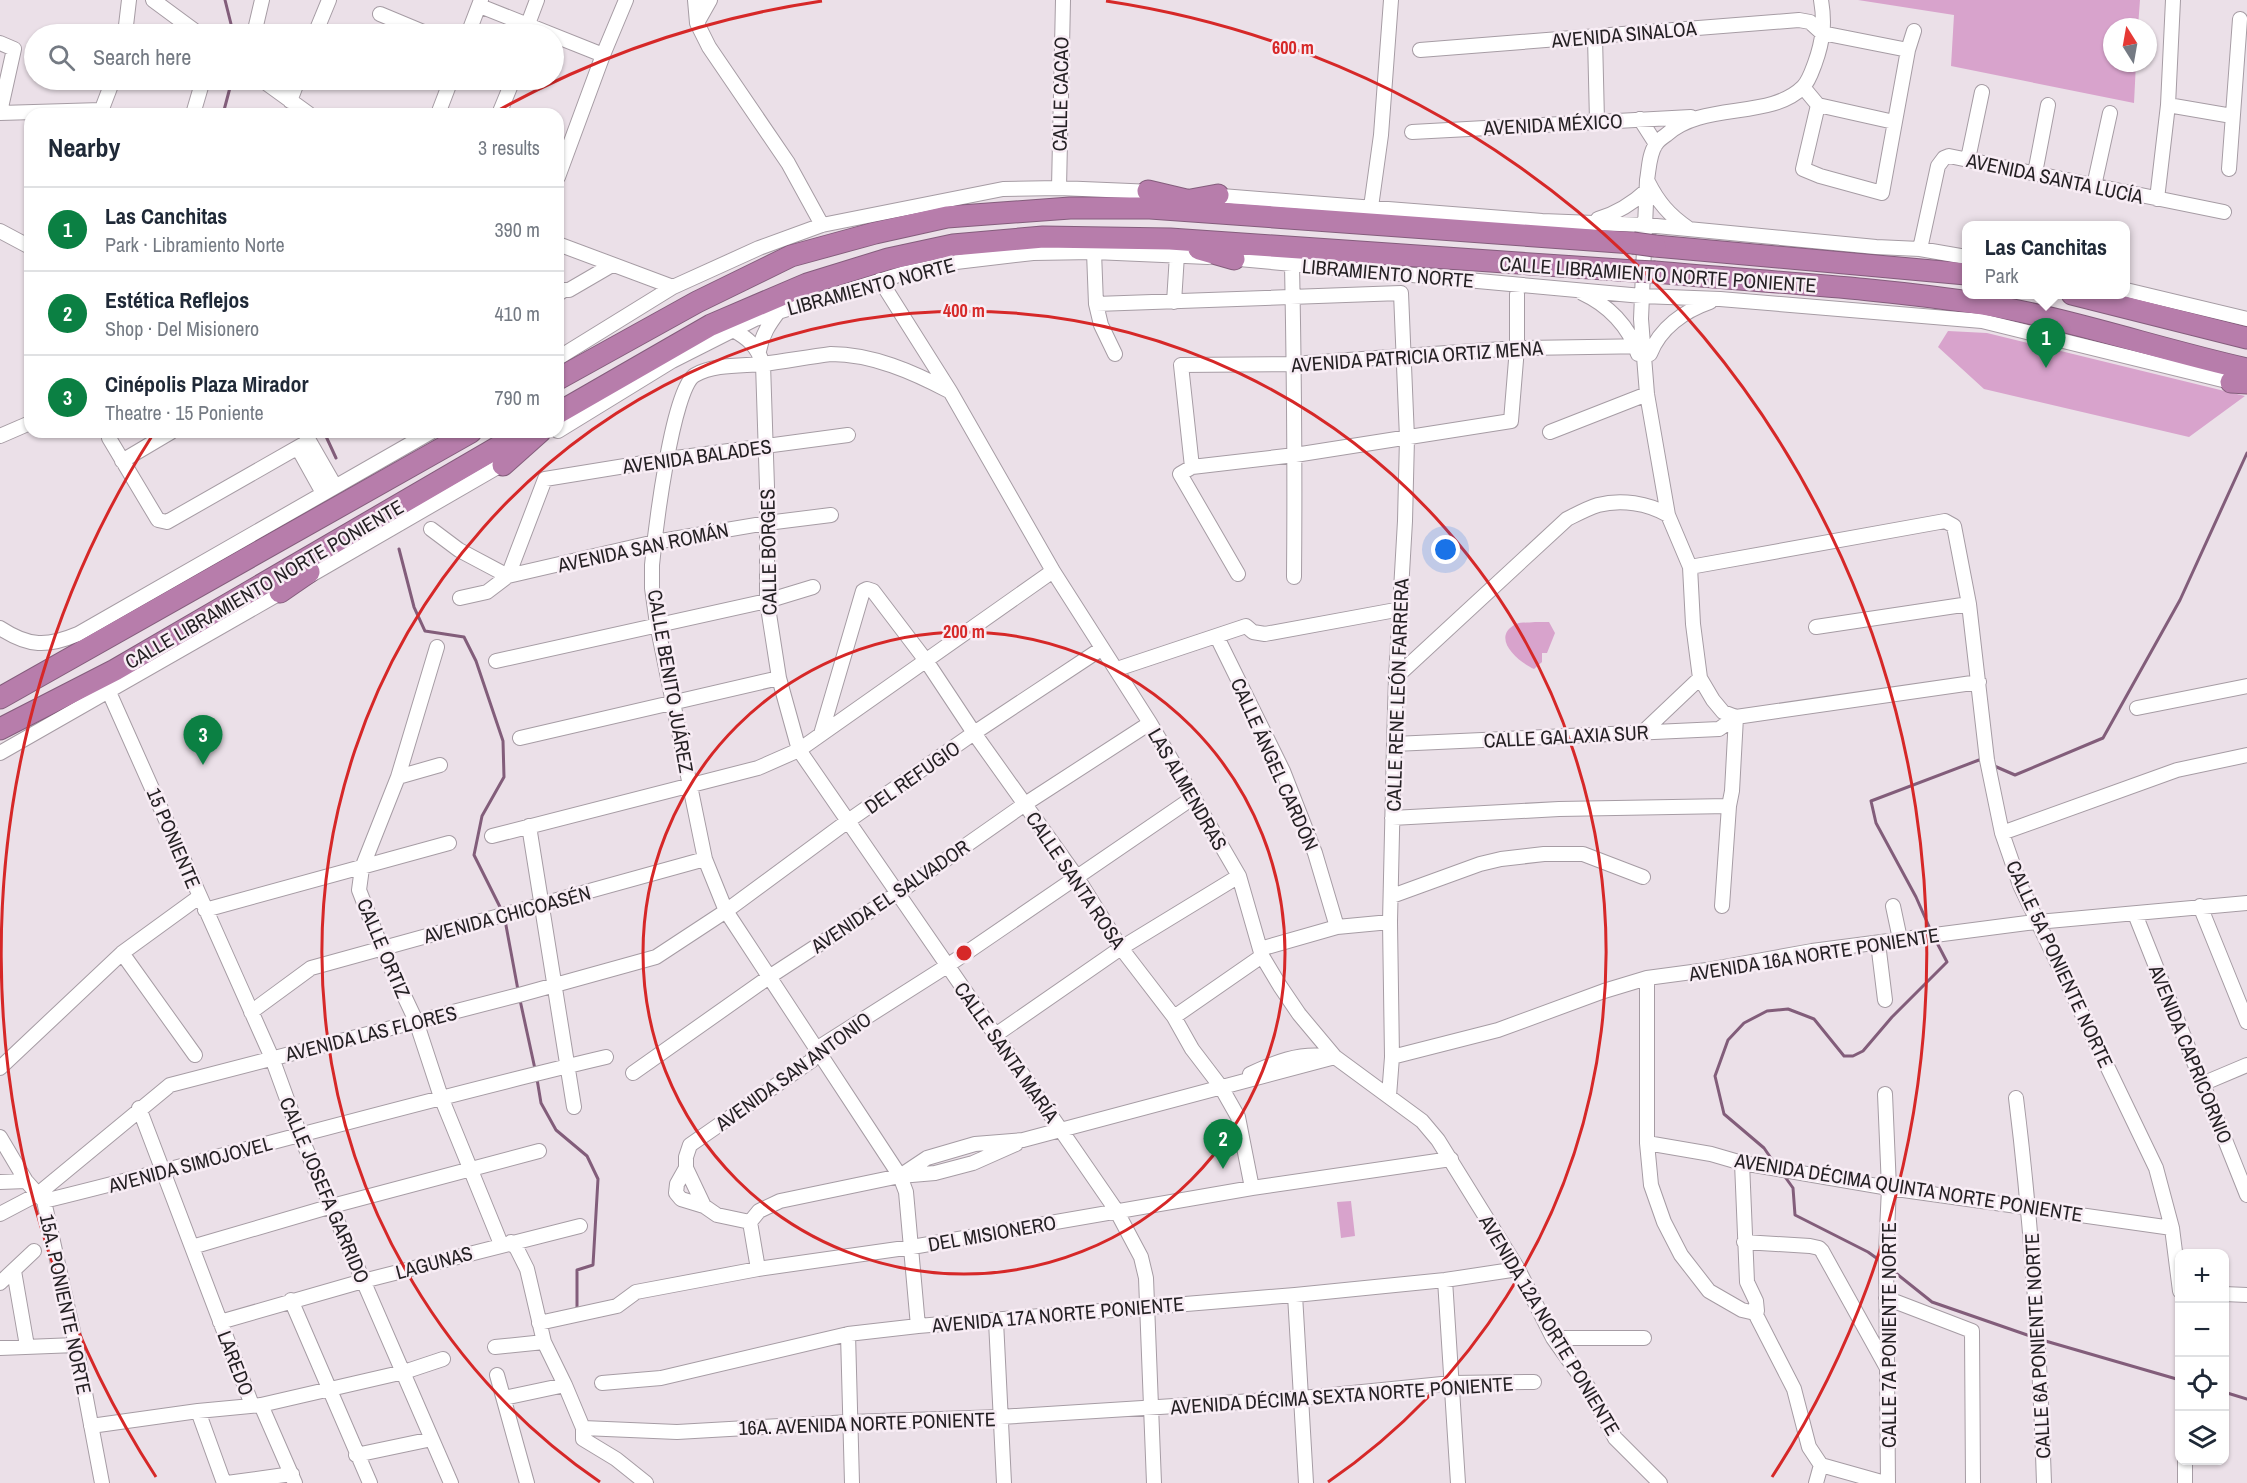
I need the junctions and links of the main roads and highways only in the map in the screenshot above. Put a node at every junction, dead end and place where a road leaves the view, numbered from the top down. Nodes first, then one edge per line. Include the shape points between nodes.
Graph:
1 (1218, 195) road end
2 (1149, 199) junction
3 (1190, 200) junction
4 (1233, 214) junction
5 (1173, 247) junction
6 (1236, 251) junction
7 (1962, 274) edge
8 (2095, 299) edge
9 (2245, 332) edge
10 (564, 370) edge
11 (2243, 376) edge
12 (570, 412) edge
13 (460, 438) edge
14 (518, 438) edge
15 (530, 438) edge
16 (499, 456) junction
17 (385, 514) junction
18 (280, 592) road end
19 (0, 698) edge
20 (0, 729) edge

1 - 3 highway
2 - 3 highway
2 - 4 highway, CALLE LIBRAMIENTO NORTE PONIENTE
2 - 10 highway, CALLE LIBRAMIENTO NORTE PONIENTE via 947,217 791,256
3 - 4 highway
4 - 7 highway, CALLE LIBRAMIENTO NORTE PONIENTE, bridge via 1633,243
5 - 6 highway, CALLE LIBRAMIENTO NORTE PONIENTE
5 - 6 highway
5 - 12 highway, CALLE LIBRAMIENTO NORTE PONIENTE via 1043,237 953,244 888,258 807,284 711,325
6 - 11 highway, CALLE LIBRAMIENTO NORTE PONIENTE, bridge via 1655,272 1895,292 2046,318
8 - 9 highway
13 - 19 highway, CALLE LIBRAMIENTO NORTE PONIENTE
14 - 16 highway, CALLE LIBRAMIENTO NORTE PONIENTE
15 - 16 highway
16 - 17 highway, CALLE LIBRAMIENTO NORTE PONIENTE
17 - 18 highway via 358,538
17 - 20 highway, CALLE LIBRAMIENTO NORTE PONIENTE via 115,670

